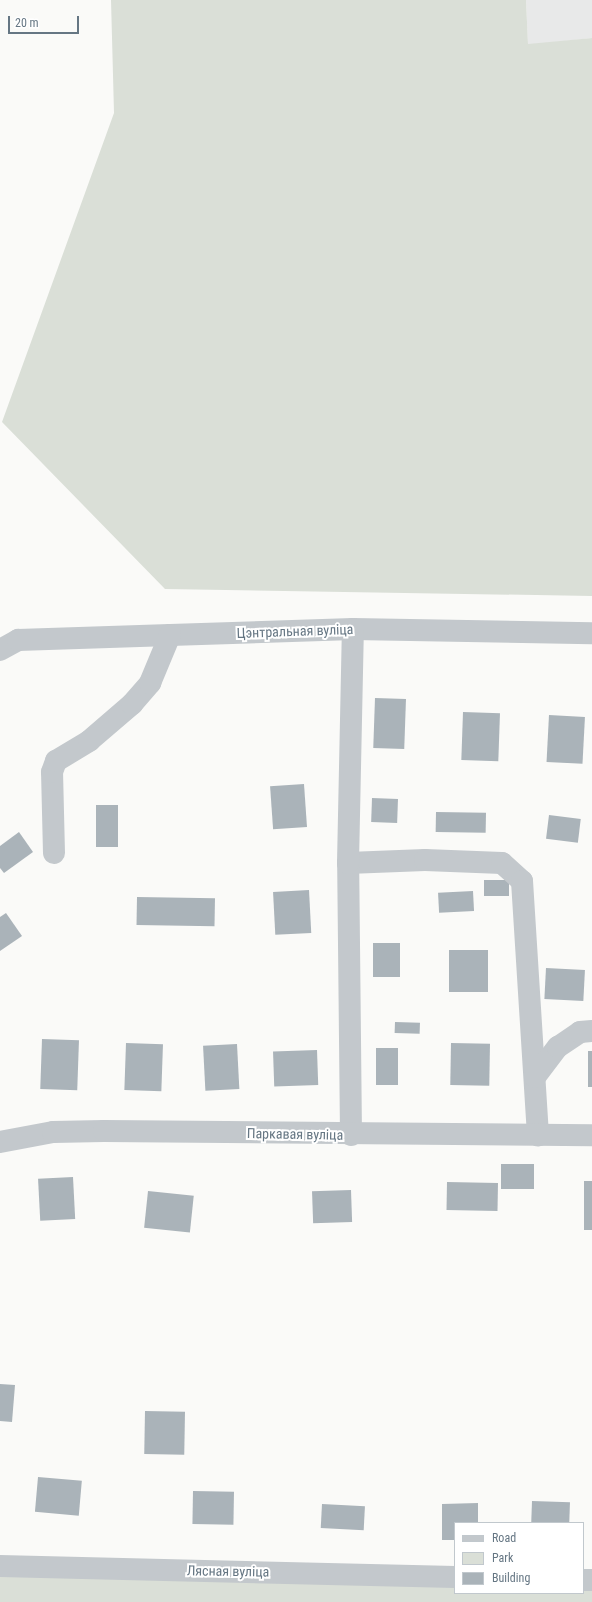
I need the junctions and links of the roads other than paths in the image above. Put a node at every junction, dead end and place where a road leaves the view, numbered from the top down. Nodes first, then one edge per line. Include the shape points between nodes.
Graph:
1 (353, 629) junction
2 (592, 633) edge
3 (170, 635) junction
4 (0, 650) edge
5 (54, 853) dead end
6 (348, 863) junction
7 (592, 1030) edge
8 (535, 1078) junction
9 (352, 1135) junction
10 (538, 1135) junction
11 (592, 1135) edge
12 (0, 1142) edge
13 (0, 1566) edge
14 (454, 1577) edge

1 - 2 street, Цэнтральная вуліца
1 - 3 street, Цэнтральная вуліца
1 - 6 street
3 - 4 street, Цэнтральная вуліца via 18,640
3 - 5 street via 150,683 132,704 89,741 56,761 52,772
6 - 8 street via 425,860 494,862 514,870 522,881
6 - 9 street
7 - 8 street via 580,1032 558,1047
8 - 10 street
9 - 10 street, Паркавая вуліца
9 - 12 street, Паркавая вуліца via 60,1132
10 - 11 street, Паркавая вуліца
13 - 14 street, Лясная вуліца

